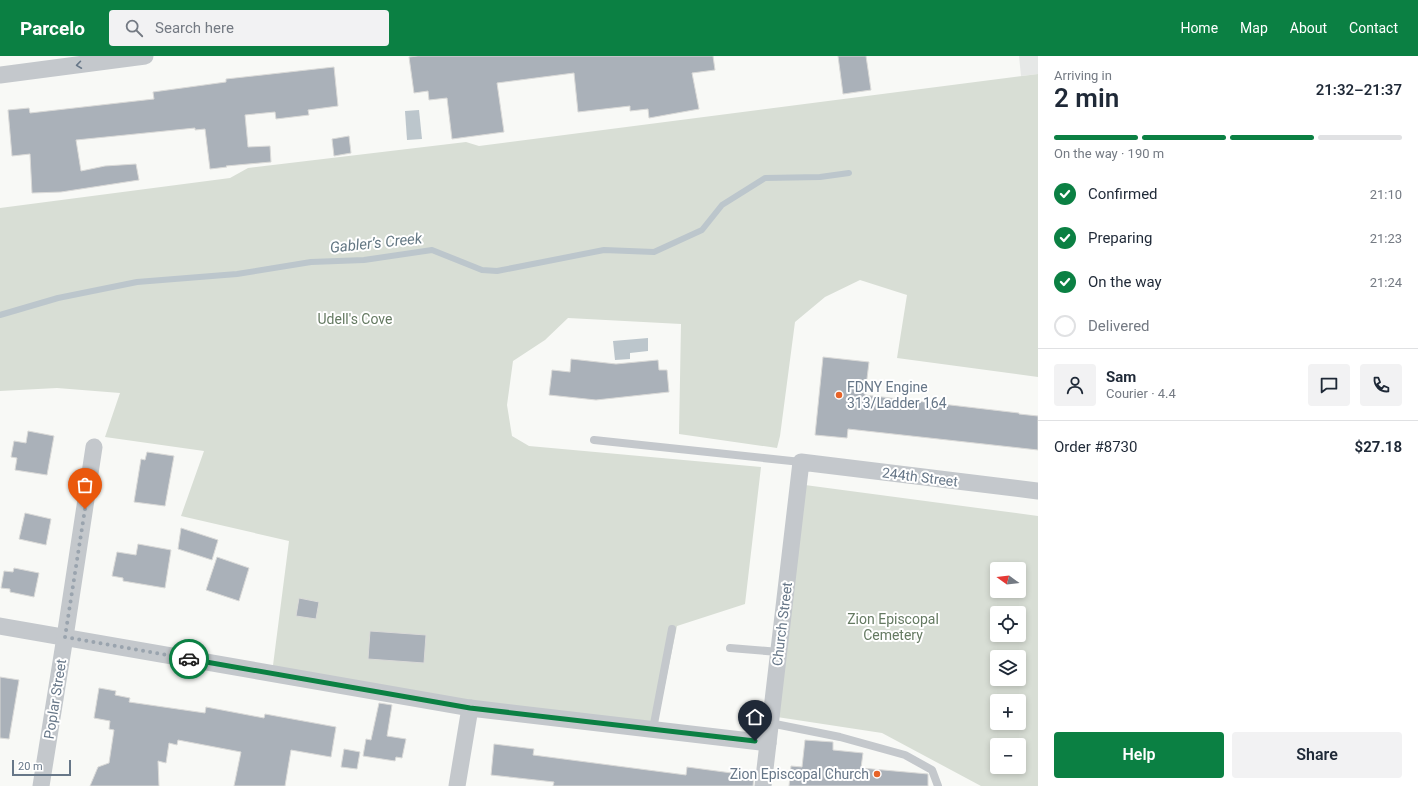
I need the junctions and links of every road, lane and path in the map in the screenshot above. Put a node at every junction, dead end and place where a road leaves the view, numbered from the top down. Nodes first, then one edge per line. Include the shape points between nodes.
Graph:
1 (145, 56) edge
2 (0, 75) edge
3 (594, 440) dead end
4 (94, 447) dead end
5 (801, 462) junction
6 (1038, 492) edge
7 (0, 626) edge
8 (672, 629) dead end
9 (65, 637) junction
10 (730, 648) dead end
11 (779, 652) junction
12 (470, 708) junction
13 (770, 723) junction
14 (653, 729) junction
15 (768, 742) junction
16 (41, 786) edge
17 (457, 786) edge
18 (763, 786) edge
19 (938, 786) edge

1 -> 2 street
3 - 5 lane
4 - 9 street, Poplar Street
5 - 6 street, 244th Street
5 - 11 street, Church Street
7 - 9 street
8 - 14 lane
9 - 12 street
9 - 16 street, Poplar Street
10 - 11 lane
11 - 13 street, Church Street
12 - 14 street
12 - 17 street
13 - 15 street, Church Street
13 - 19 lane via 840,737 905,755 932,770
14 - 15 street
15 - 18 street, Church Street

